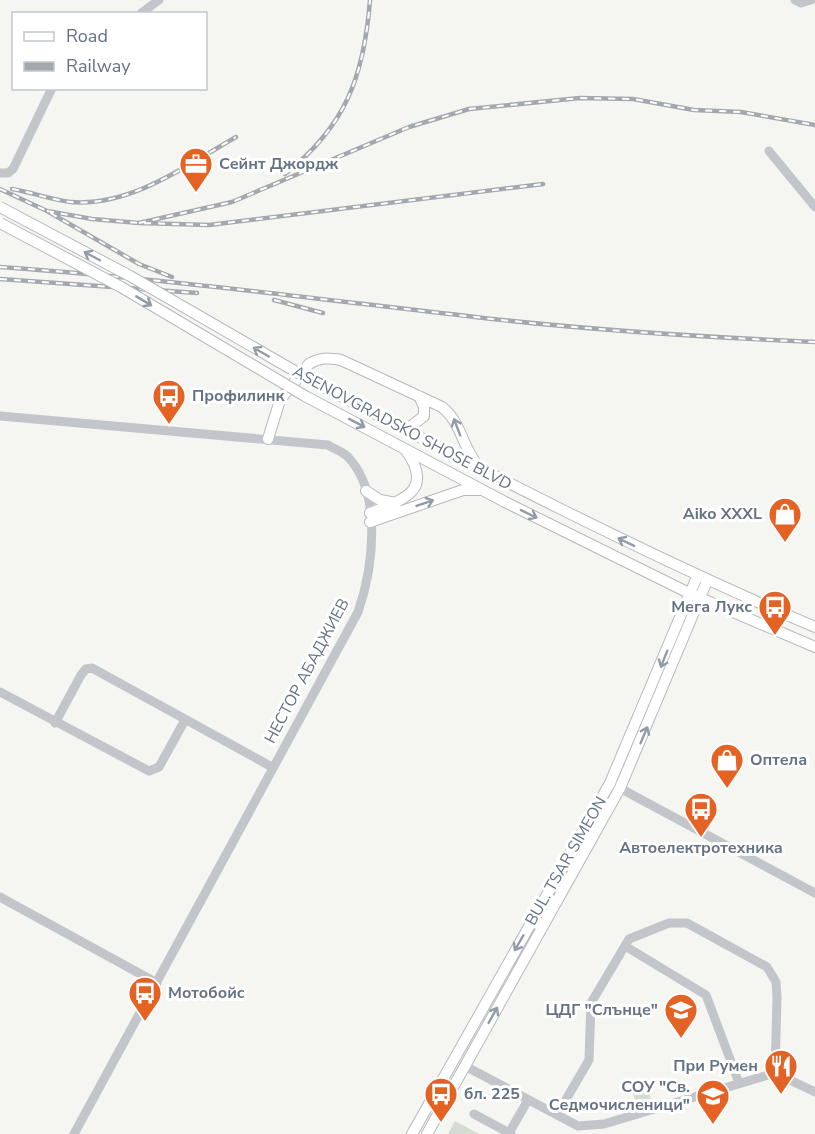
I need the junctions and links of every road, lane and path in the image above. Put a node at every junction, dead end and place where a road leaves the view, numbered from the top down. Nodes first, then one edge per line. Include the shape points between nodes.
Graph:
1 (159, 0) edge
2 (795, 0) edge
3 (811, 0) edge
4 (143, 12) edge
5 (50, 90) edge
6 (769, 151) dead end
7 (0, 173) edge
8 (0, 207) edge
9 (815, 207) edge
10 (0, 223) edge
11 (419, 396) junction
12 (0, 416) edge
13 (395, 425) junction
14 (268, 439) junction
15 (403, 446) junction
16 (483, 472) junction
17 (366, 490) junction
18 (483, 490) junction
19 (396, 503) junction
20 (370, 518) junction
21 (702, 579) junction
22 (695, 596) junction
23 (815, 627) edge
24 (815, 647) edge
25 (0, 692) edge
26 (185, 720) junction
27 (55, 723) junction
28 (272, 767) junction
29 (615, 785) junction
30 (815, 893) edge
31 (0, 897) edge
32 (625, 946) junction
33 (157, 983) junction
34 (465, 1066) junction
35 (775, 1073) junction
36 (739, 1083) junction
37 (815, 1092) edge
38 (528, 1100) junction
39 (474, 1114) dead end
40 (557, 1115) junction
41 (74, 1134) edge
42 (412, 1134) edge
43 (427, 1134) edge
44 (510, 1134) edge

1 - 4 street
2 - 3 street
5 - 7 street via 13,169
6 - 9 street
13 -> 8 main road, ASENOVGRADSKO SHOSE BLVD, bridge
10 -> 15 main road, ASENOVGRADSKO SHOSE BLVD, bridge via 121,287 304,396
11 - 13 main road via 424,416 410,427
11 - 14 main road via 341,360 315,360 280,400
16 -> 11 main road via 465,449 452,416
12 - 14 street, НЕСТОР АБАДЖИЕВ
13 - 16 main road, ASENOVGRADSKO SHOSE BLVD
14 - 17 street, НЕСТОР АБАДЖИЕВ via 328,446 347,455
15 - 18 main road, ASENOVGRADSKO SHOSE BLVD
15 - 19 main road via 416,464 419,479 415,489
21 -> 16 main road, ASENOVGRADSKO SHOSE BLVD
17 - 19 main road via 380,500
17 - 20 street, НЕСТОР АБАДЖИЕВ
20 -> 18 main road via 463,490
18 -> 22 main road, ASENOVGRADSKO SHOSE BLVD
19 - 20 main road
20 - 28 street, НЕСТОР АБАДЖИЕВ via 372,560 358,612
21 - 22 main road, BUL. TSAR SIMEON
21 - 23 main road, ASENOVGRADSKO SHOSE BLVD
22 - 24 main road, ASENOVGRADSKO SHOSE BLVD
22 - 29 main road, BUL. TSAR SIMEON
25 - 27 street
26 - 27 street via 159,767 149,771
26 - 27 street via 92,668 81,675
26 - 28 street
28 - 33 street, НЕСТОР АБАДЖИЕВ
29 - 30 street
34 -> 29 main road, BUL. TSAR SIMEON
29 -> 42 main road, BUL. TSAR SIMEON
31 - 33 street
32 - 35 street via 629,939 669,923 687,922 767,967 776,982
32 - 36 street via 706,995
32 - 40 street via 591,1003 590,1060
33 - 41 street, НЕСТОР АБАДЖИЕВ
34 - 38 street
34 - 43 main road, BUL. TSAR SIMEON
35 - 36 street
35 - 37 street
36 - 40 street via 593,1127 578,1126
38 - 40 street
38 - 44 street
39 - 44 street

